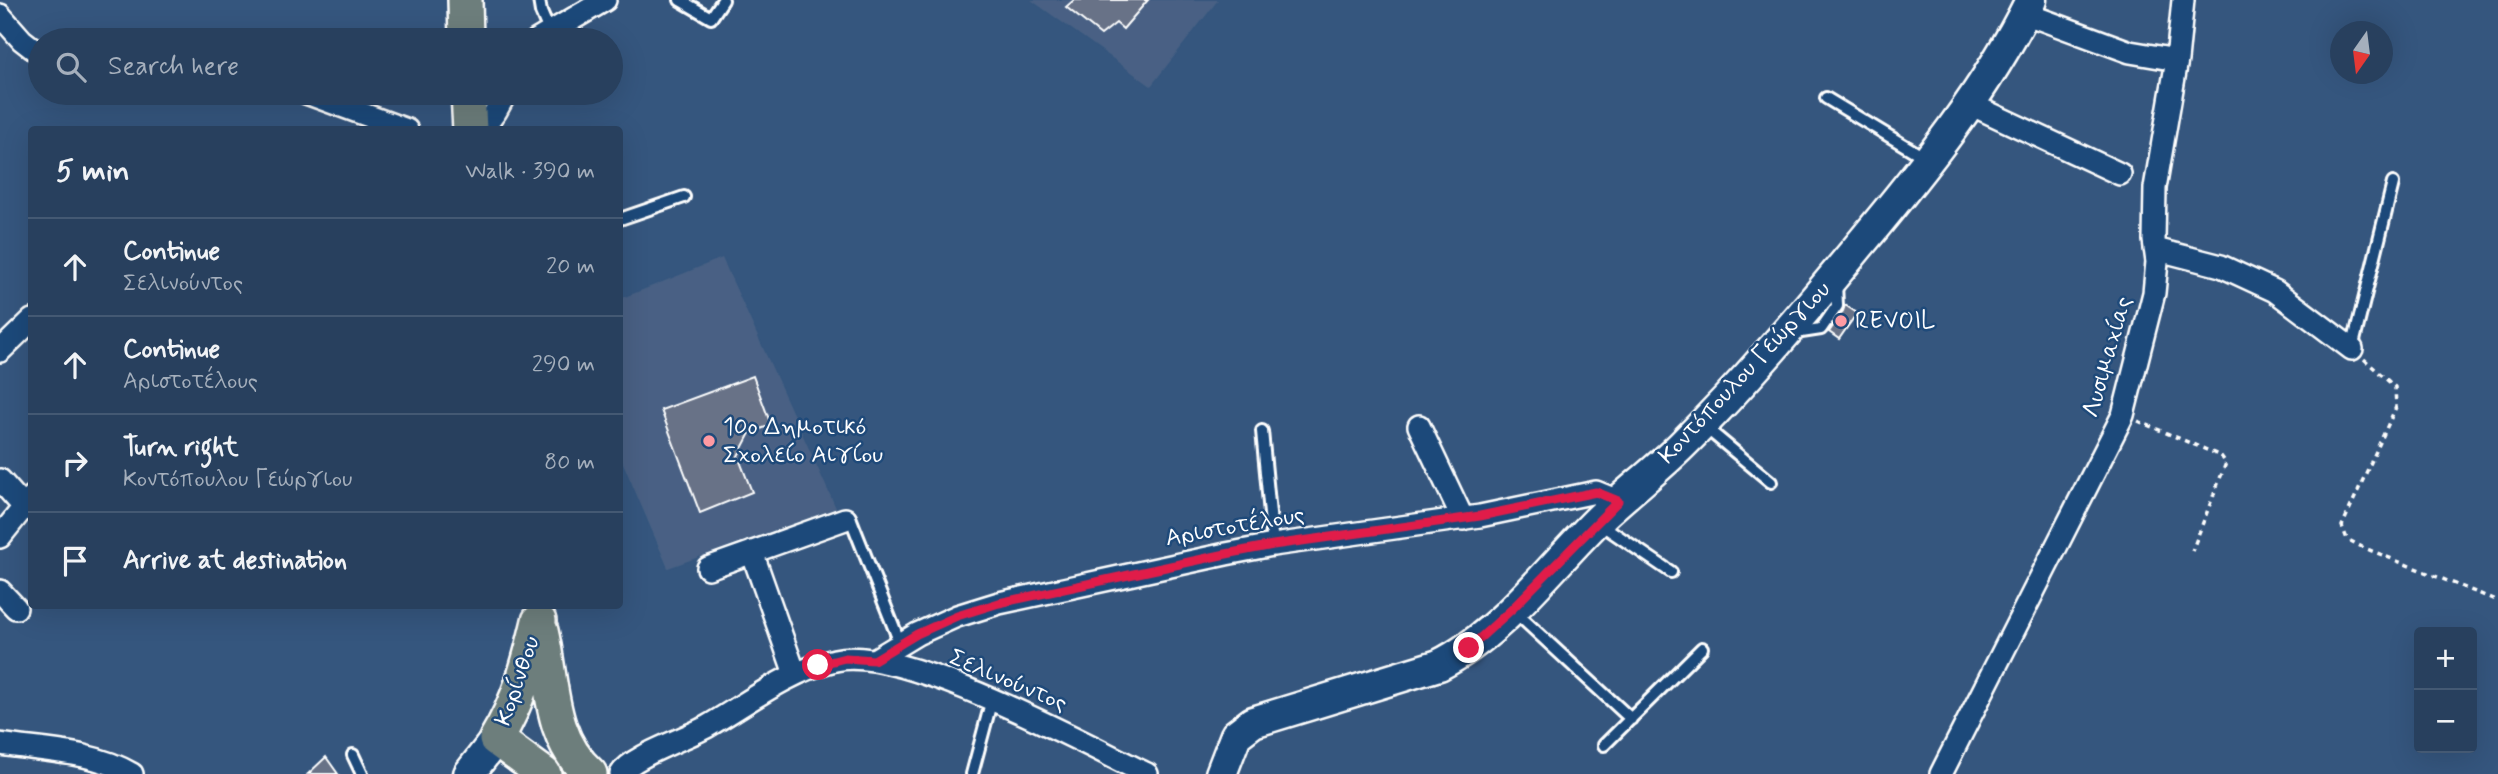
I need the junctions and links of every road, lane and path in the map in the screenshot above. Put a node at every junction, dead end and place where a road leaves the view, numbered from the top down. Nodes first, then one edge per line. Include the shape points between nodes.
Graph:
1 (464, 0) edge
2 (539, 0) edge
3 (605, 0) edge
4 (680, 0) edge
5 (723, 0) edge
6 (2183, 0) edge
7 (2028, 7) edge
8 (0, 16) edge
9 (465, 28) edge
10 (543, 28) edge
11 (559, 28) edge
12 (28, 45) edge
13 (2176, 60) junction
14 (1826, 98) dead end
15 (1970, 104) junction
16 (339, 105) edge
17 (469, 105) edge
18 (499, 105) edge
19 (396, 126) edge
20 (470, 126) edge
21 (485, 126) edge
22 (1927, 159) junction
23 (2120, 174) dead end
24 (2393, 183) dead end
25 (684, 197) dead end
26 (623, 218) edge
27 (2155, 249) junction
28 (28, 324) edge
29 (2351, 349) junction
30 (0, 351) edge
31 (2123, 415) junction
32 (1703, 425) junction
33 (1419, 426) dead end
34 (1262, 431) dead end
35 (0, 480) edge
36 (1771, 482) dead end
37 (1618, 501) junction
38 (28, 502) edge
39 (845, 519) joint
40 (1463, 519) junction
41 (1597, 521) junction
42 (0, 537) edge
43 (1273, 545) junction
44 (2192, 551) dead end
45 (752, 552) junction
46 (708, 568) dead end
47 (1671, 572) dead end
48 (0, 591) edge
49 (2498, 601) edge
50 (16, 608) dead end
51 (1512, 609) junction
52 (537, 613) edge
53 (900, 643) junction
54 (1702, 648) dead end
55 (548, 658) junction
56 (874, 660) junction
57 (795, 674) junction
58 (992, 699) junction
59 (1631, 719) junction
60 (508, 738) junction
61 (0, 744) edge
62 (1604, 745) dead end
63 (353, 755) dead end
64 (132, 774) edge
65 (362, 774) edge
66 (469, 774) edge
67 (481, 774) edge
68 (544, 774) edge
69 (575, 774) edge
70 (590, 774) edge
71 (621, 774) edge
72 (972, 774) edge
73 (1147, 774) edge
74 (1221, 774) edge
75 (1941, 774) edge

1 - 9 main road
2 - 10 lane
3 - 11 street
4 - 5 lane via 711,18
6 - 13 street, Λυσιμαχίας
7 - 13 street via 2130,52
7 - 15 main road, Κοντόπουλου Γεώργιου
8 - 12 street
13 - 27 street, Λυσιμαχίας via 2155,188
14 - 22 lane
15 - 22 main road, Κοντόπουλου Γεώργιου
15 - 23 street
16 - 19 street
17 - 20 main road
18 - 21 street
22 - 32 main road, Κοντόπουλου Γεώργιου via 1786,335
24 - 29 lane
25 - 26 lane
27 - 29 street via 2221,266 2275,291
27 - 31 street, Λυσιμαχίας via 2154,293
28 - 30 street
29 - 49 path via 2395,387 2396,407 2342,526 2347,539
31 - 44 path via 2221,456 2226,463
31 - 75 street, Λυσιμαχίας
32 - 36 lane
32 - 37 main road, Κοντόπουλου Γεώργιου
33 - 40 street
34 - 43 lane
35 - 38 street
37 - 40 street, Αριστοτέλους via 1596,492
37 - 41 main road, Κοντόπουλου Γεώργιου
38 - 42 street
39 - 45 street
39 - 53 lane via 850,517
40 - 43 street, Αριστοτέλους
41 - 47 lane
41 - 51 main road, Κοντόπουλου Γεώργιου
43 - 53 street, Αριστοτέλους via 999,603 957,616
45 - 46 street
45 - 57 street
48 - 50 street
51 - 59 lane
51 - 74 main road, Κοντόπουλου Γεώργιου via 1469,648 1439,665 1253,722 1236,735
52 - 55 main road, Κορίνθου
52 - 60 main road, Κορίνθου
53 - 56 street, Αριστοτέλους
54 - 59 lane
55 - 60 main road via 534,705
55 - 70 main road, Κορίνθου via 559,729 573,757
56 - 57 street, Σελινούντος via 835,660
56 - 58 street, Σελινούντος
57 - 71 street, Σελινούντος via 697,733 630,763
58 - 72 lane
58 - 73 street, Σελινούντος
59 - 62 lane
60 - 66 main road
60 - 67 main road
60 - 68 main road
60 - 69 main road
61 - 64 street via 93,757
63 - 65 lane

